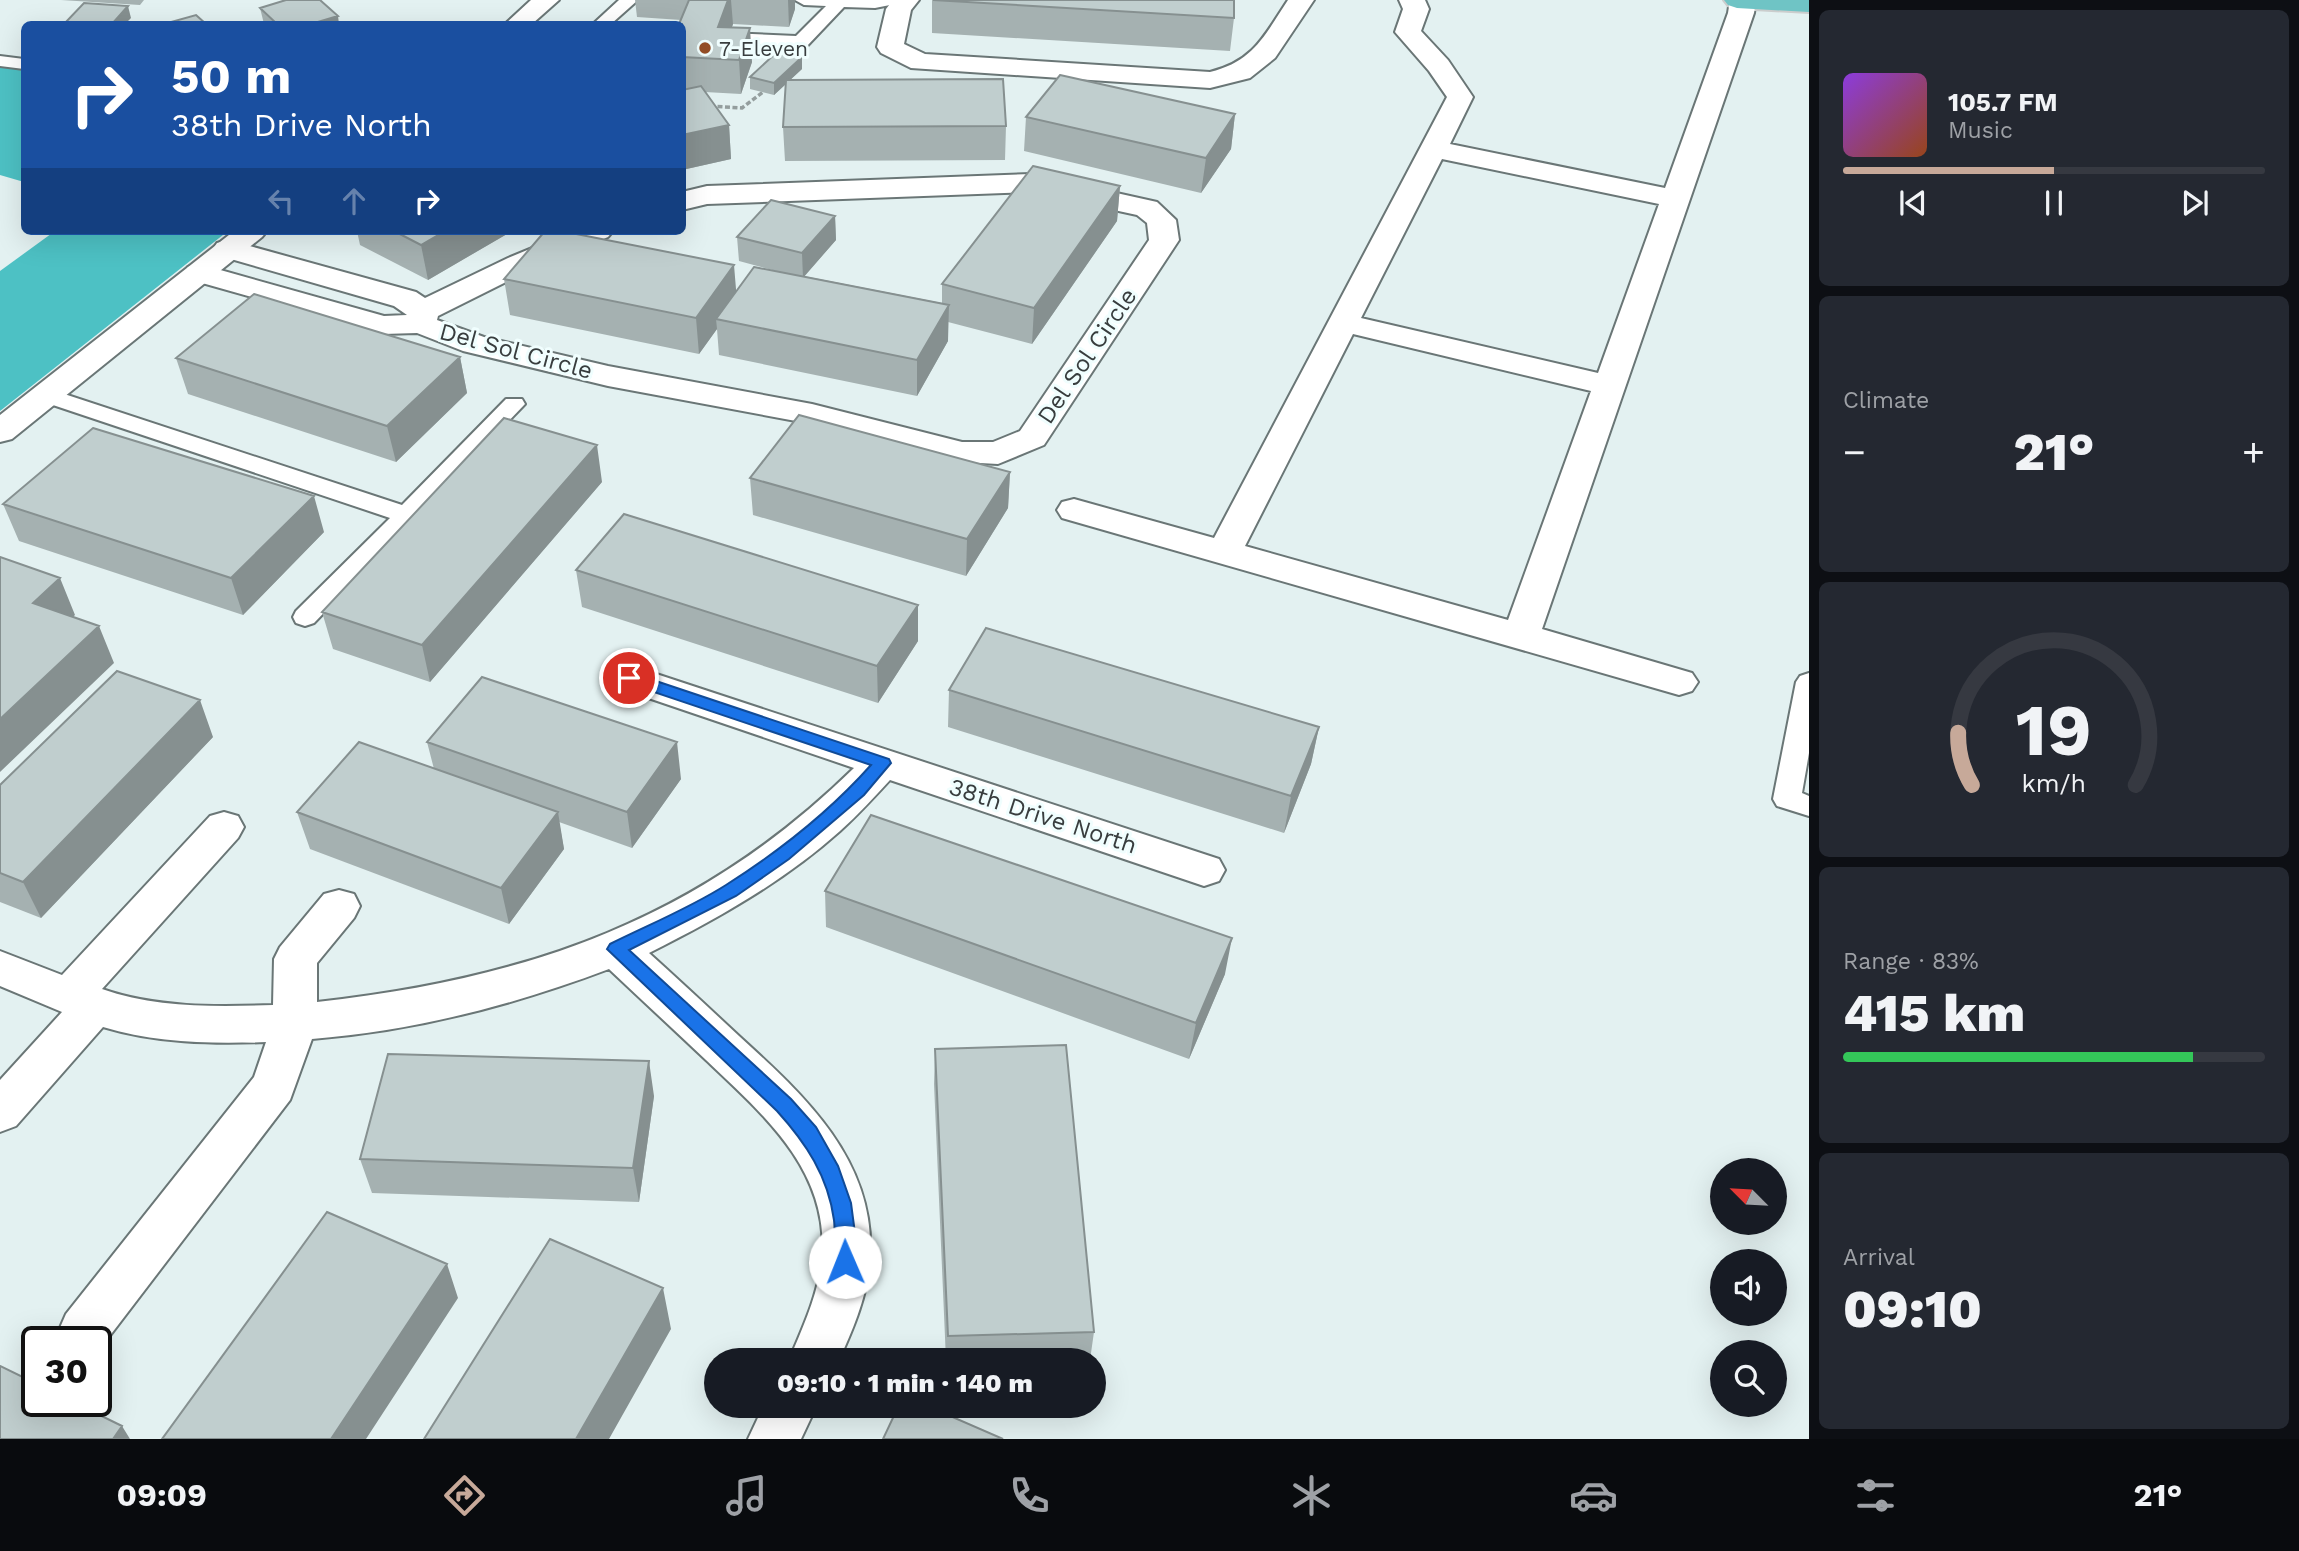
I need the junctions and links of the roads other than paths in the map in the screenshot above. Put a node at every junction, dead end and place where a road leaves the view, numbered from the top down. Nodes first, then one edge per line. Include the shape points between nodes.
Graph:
1 (543, 0) edge
2 (629, 0) edge
3 (804, 0) edge
4 (889, 0) edge
5 (906, 0) edge
6 (1412, 0) edge
7 (1737, 0) edge
8 (1742, 0) edge
9 (839, 2) junction
10 (1809, 4) edge
11 (1294, 8) edge
12 (520, 21) edge
13 (604, 21) edge
14 (728, 38) edge
15 (0, 61) edge
16 (21, 64) edge
17 (1433, 149) junction
18 (1674, 199) junction
19 (686, 200) edge
20 (588, 235) edge
21 (240, 240) edge
22 (199, 273) junction
23 (358, 286) junction
24 (332, 310) junction
25 (422, 317) junction
26 (1345, 323) junction
27 (1608, 385) junction
28 (46, 395) junction
29 (514, 404) dead end
30 (0, 432) edge
31 (1074, 510) dead end
32 (406, 514) junction
33 (1224, 553) junction
34 (305, 617) dead end
35 (1521, 636) junction
36 (629, 678) dead end
37 (1679, 682) dead end
38 (1809, 682) edge
39 (883, 763) junction
40 (1809, 806) edge
41 (225, 827) dead end
42 (1204, 870) dead end
43 (339, 906) dead end
44 (616, 949) junction
45 (0, 968) edge
46 (83, 1000) junction
47 (295, 1022) junction
48 (0, 1112) edge
49 (87, 1326) edge
50 (820, 1348) edge
51 (784, 1418) edge
52 (774, 1439) edge

1 - 12 street
2 - 13 lane
3 - 9 lane
4 - 9 lane
5 - 11 street via 899,9 890,47 920,62 1210,80 1241,72 1266,52
6 - 17 street via 1416,9 1408,32 1460,97
7 - 8 main road
8 - 10 main road
8 - 18 street
9 - 14 lane via 801,42
15 - 16 lane
17 - 18 street
17 - 26 street
18 - 27 street
19 - 25 street, Del Sol Circle via 707,195 1031,183 1147,208 1161,220 1164,240 1032,438 998,453 962,452 813,414 608,376 474,344
20 - 25 street, Del Sol Circle via 519,264
21 - 22 street
21 - 23 street, Del Sol Circle
22 - 24 street, Del Sol Circle
22 - 28 street
23 - 24 street
23 - 25 street, Del Sol Circle via 405,299
24 - 25 street, Del Sol Circle via 383,325
26 - 27 street
26 - 33 street
27 - 35 street
28 - 30 street
28 - 32 lane
29 - 32 lane
31 - 33 street
32 - 34 lane
33 - 35 street
35 - 37 street
36 - 39 street, 38th Drive North
38 - 40 lane via 1787,799
39 - 42 street, 38th Drive North
39 - 44 street via 800,842 730,891
41 - 46 street
43 - 47 street via 295,959
44 - 47 street via 478,995 379,1014
44 - 50 street via 784,1105 829,1166 841,1203 846,1241 844,1282
45 - 46 street
46 - 47 street via 134,1017 181,1022
46 - 48 street
47 - 49 street via 274,1086
51 - 52 street

